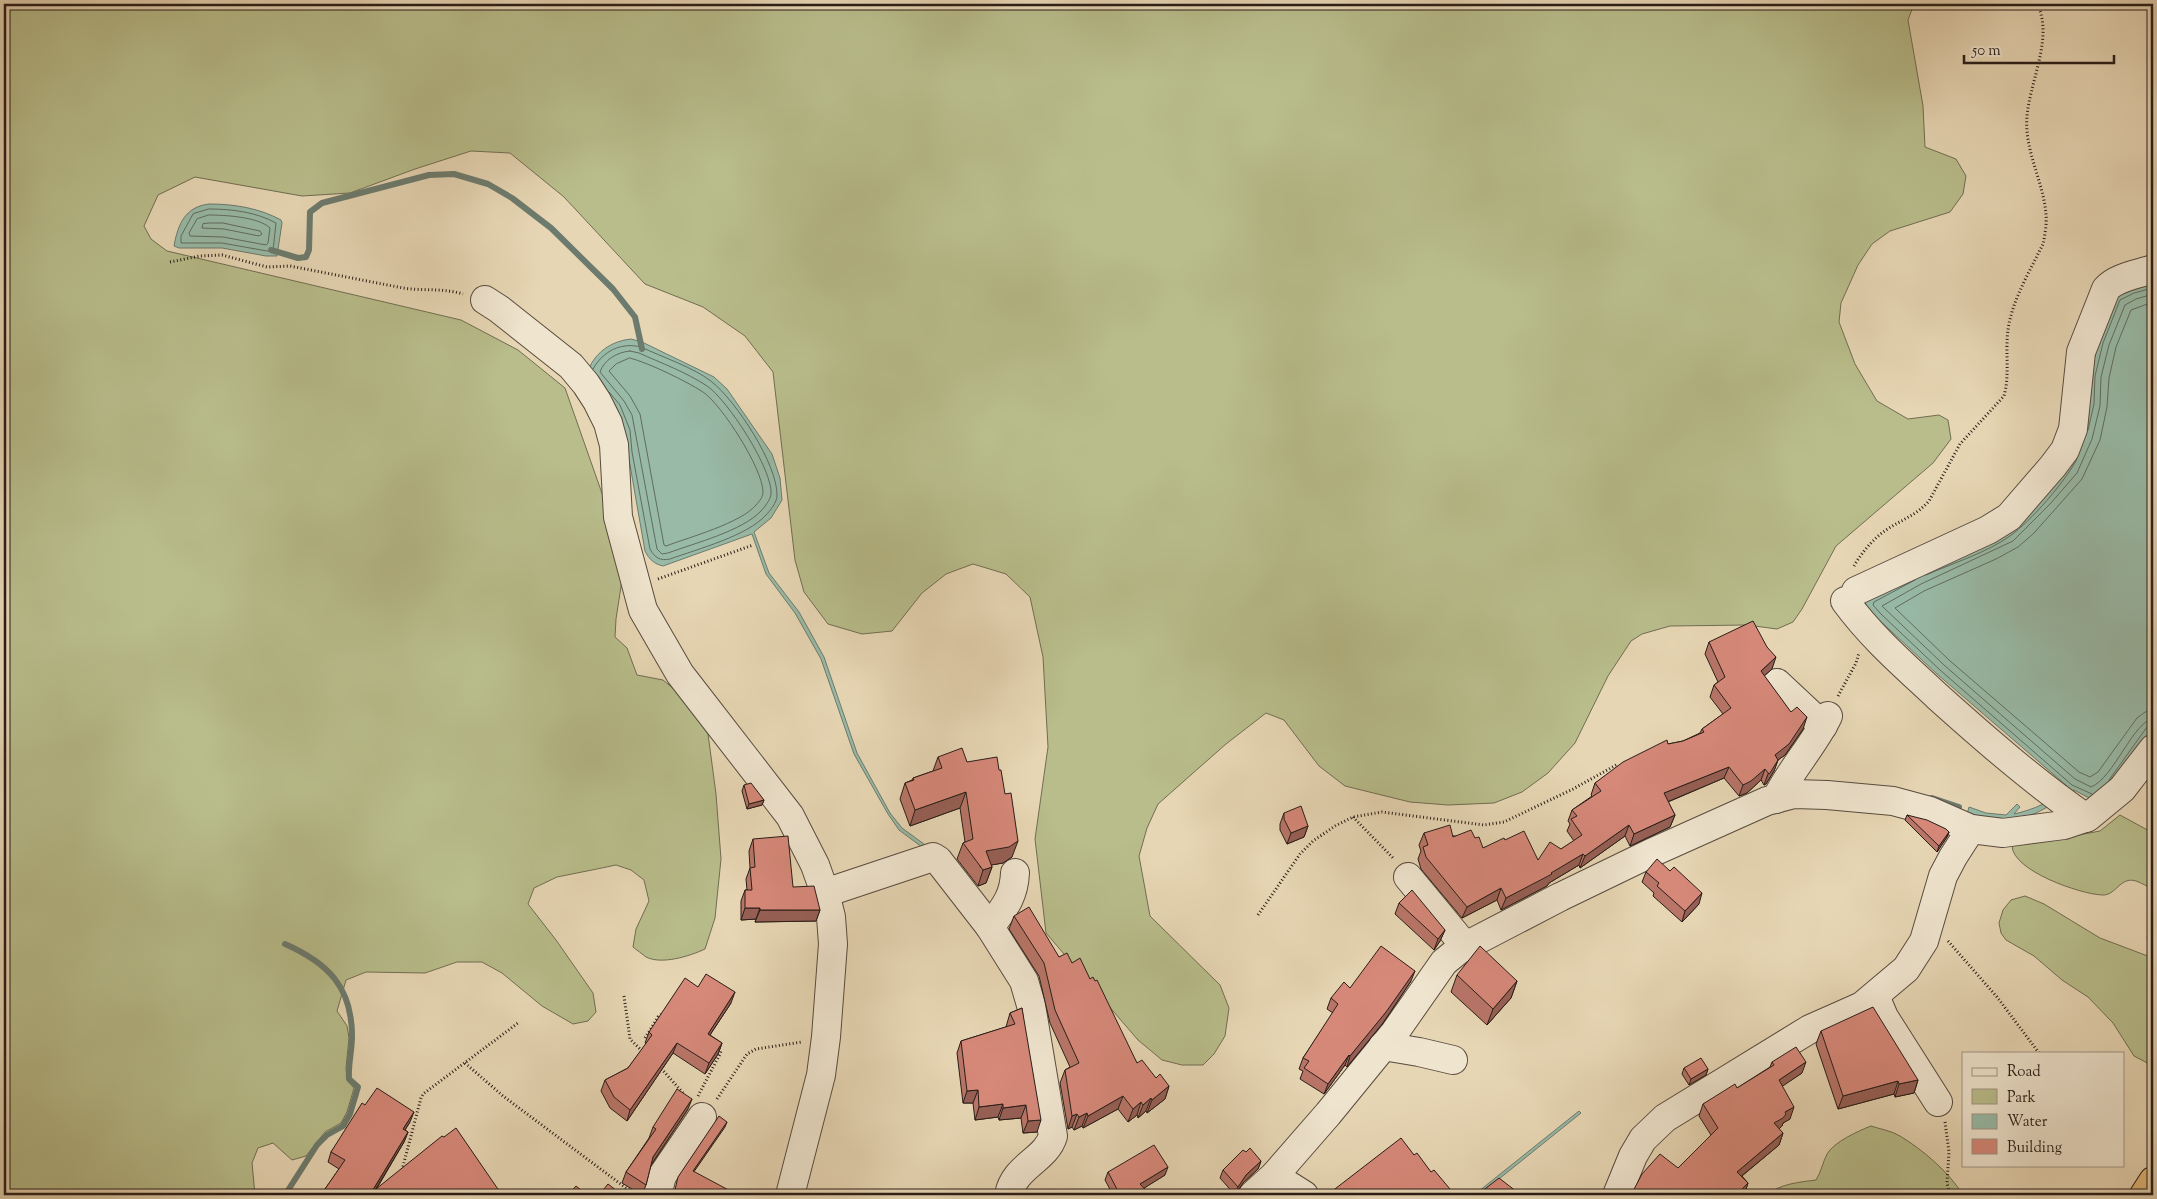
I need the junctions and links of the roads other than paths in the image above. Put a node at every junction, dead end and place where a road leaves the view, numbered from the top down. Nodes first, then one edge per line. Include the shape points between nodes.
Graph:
1 (2153, 269) edge
2 (485, 300) road end
3 (1777, 683) dead end
4 (2153, 749) edge
5 (1776, 799) junction
6 (2086, 818) junction
7 (1971, 830) junction
8 (1015, 873) dead end
9 (1408, 877) road end
10 (825, 893) junction
11 (990, 926) junction
12 (1465, 946) junction
13 (1875, 996) junction
14 (1383, 1046) junction
15 (1453, 1060) dead end
16 (1938, 1102) road end
17 (698, 1111) road end
18 (1274, 1176) junction
19 (2153, 1181) edge
20 (656, 1195) edge
21 (790, 1195) edge
22 (1009, 1195) edge
23 (1253, 1195) edge
24 (1304, 1195) edge
25 (1617, 1195) edge
26 (2144, 1195) edge

1 - 6 street via 2119,280 2106,289 2081,352 2073,429 2065,450 2009,517 1851,596 1860,621 1884,647 1984,738
2 - 10 street via 571,366 597,401 614,445 618,517 643,610 680,674 790,816
3 - 5 street via 1826,721
4 - 6 street via 2122,789
5 - 7 street via 1794,794 1893,801 1930,811
5 - 12 street via 1651,852
6 - 7 street via 2064,825 2003,833
7 - 13 street via 1943,876 1929,929 1917,954 1906,969
8 - 11 street via 1014,888 1007,904
9 - 12 street
10 - 11 street via 933,857
10 - 21 street via 833,944 826,1037 821,1075
11 - 22 street via 1024,981 1032,1004 1053,1129 1051,1144 1022,1169
12 - 14 street via 1444,962
13 - 16 street via 1884,1017
13 - 25 street via 1862,1006 1810,1030 1665,1118 1643,1139
14 - 15 street
14 - 18 street
17 - 20 street via 662,1176
18 - 23 street
18 - 24 street
19 - 26 highway

